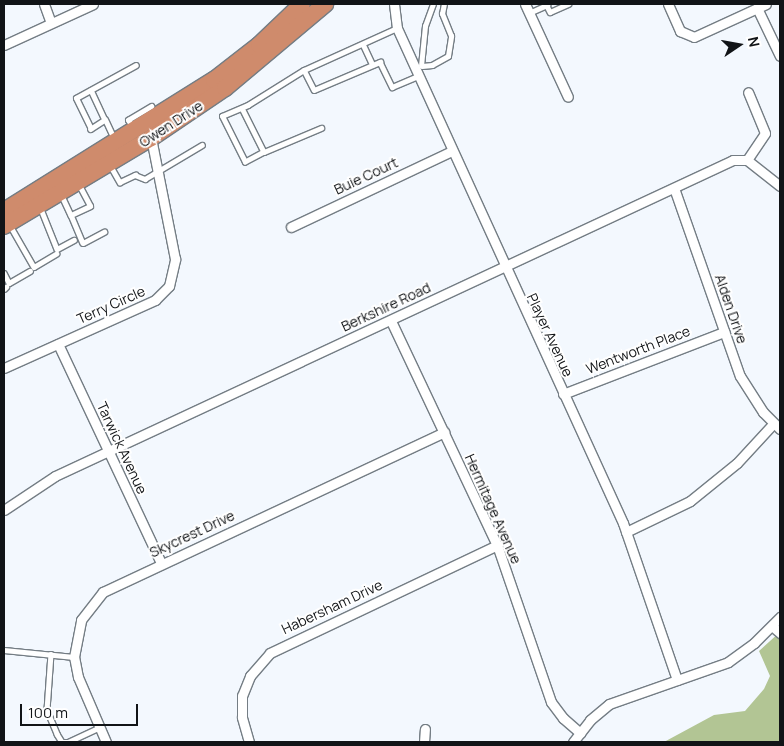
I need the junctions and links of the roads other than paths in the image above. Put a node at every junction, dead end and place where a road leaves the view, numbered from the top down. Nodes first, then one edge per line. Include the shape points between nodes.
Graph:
1 (44, 4) edge
2 (93, 4) edge
3 (302, 4) edge
4 (325, 4) edge
5 (394, 4) edge
6 (433, 4) edge
7 (444, 4) edge
8 (525, 4) edge
9 (547, 4) edge
10 (568, 4) edge
11 (668, 4) edge
12 (762, 6) edge
13 (431, 11) junction
14 (529, 13) junction
15 (442, 14) junction
16 (51, 23) junction
17 (397, 28) junction
18 (363, 44) junction
19 (4, 45) edge
20 (780, 56) edge
21 (136, 65) dead end
22 (373, 65) junction
23 (304, 70) junction
24 (419, 70) junction
25 (91, 90) junction
26 (748, 92) dead end
27 (568, 97) dead end
28 (151, 106) dead end
29 (242, 108) junction
30 (105, 120) junction
31 (321, 128) dead end
32 (134, 130) junction
33 (151, 138) junction
34 (115, 142) junction
35 (202, 145) dead end
36 (452, 151) junction
37 (264, 152) junction
38 (747, 160) junction
39 (109, 163) junction
40 (158, 172) junction
41 (78, 182) junction
42 (780, 186) edge
43 (674, 188) junction
44 (60, 192) junction
45 (39, 205) junction
46 (71, 215) junction
47 (5, 220) edge
48 (291, 227) dead end
49 (104, 232) dead end
50 (74, 240) dead end
51 (56, 254) dead end
52 (505, 267) junction
53 (30, 271) dead end
54 (4, 273) edge
55 (391, 321) junction
56 (724, 332) junction
57 (58, 344) junction
58 (4, 368) edge
59 (562, 394) junction
60 (777, 427) edge
61 (444, 432) junction
62 (109, 452) junction
63 (4, 510) edge
64 (626, 532) junction
65 (497, 545) junction
66 (161, 563) junction
67 (778, 621) edge
68 (780, 633) edge
69 (4, 650) edge
70 (51, 654) junction
71 (74, 657) junction
72 (677, 680) junction
73 (100, 727) junction
74 (425, 729) dead end
75 (580, 733) junction
76 (106, 742) edge
77 (249, 742) edge
78 (424, 742) edge
79 (573, 742) edge

1 - 16 street
2 - 16 street
3 - 32 highway, Owen Drive via 259,45 214,80
4 - 33 highway, Owen Drive via 254,66
5 - 17 street, Player Avenue
6 - 13 lane
7 - 15 lane
8 - 14 street
9 - 10 lane via 550,12
9 - 14 lane
11 - 12 street via 680,31 694,37
12 - 20 street
13 - 15 lane
13 - 24 lane via 425,26
14 - 27 street
15 - 24 lane via 451,36 448,56
16 - 19 street
17 - 18 lane
17 - 24 street, Player Avenue
18 - 22 lane
18 - 23 lane
21 - 25 lane
22 - 23 lane via 314,90
22 - 24 lane via 380,62 392,87
23 - 29 lane
24 - 36 street, Player Avenue
25 - 30 lane
25 - 30 lane via 76,98 91,129
26 - 38 street via 764,134
28 - 32 lane via 128,120
29 - 37 lane
29 - 37 lane via 222,116 245,162
30 - 34 lane
31 - 37 lane
32 - 34 highway, Owen Drive
33 - 39 highway, Owen Drive
33 - 40 street, Terry Circle
34 - 47 highway, Owen Drive
35 - 40 lane
36 - 48 street, Buie Court
36 - 52 street, Player Avenue
38 - 42 street
38 - 43 street, Berkshire Road via 733,160
39 - 40 lane via 120,182 136,175 145,179
39 - 41 highway, Owen Drive
40 - 57 street, Terry Circle via 175,259 169,286 155,300
41 - 44 highway, Owen Drive
41 - 46 lane via 90,206
43 - 52 street, Berkshire Road
43 - 56 street, Alden Drive
44 - 45 highway, Owen Drive
44 - 46 lane
45 - 47 highway, Owen Drive
45 - 50 lane via 57,249
46 - 49 lane via 83,243
47 - 51 lane via 34,267
52 - 55 street, Berkshire Road
52 - 59 street, Player Avenue
53 - 54 lane via 10,283
55 - 61 street, Hermitage Avenue
55 - 62 street, Berkshire Road
56 - 59 street, Wentworth Place
56 - 60 street, Alden Drive via 740,376
57 - 58 street, Terry Circle
57 - 62 street, Tarwick Avenue
59 - 64 street, Player Avenue
60 - 64 street via 690,501
61 - 65 street, Hermitage Avenue
61 - 66 street, Skycrest Drive
62 - 63 street, Berkshire Road via 41,483
62 - 66 street, Tarwick Avenue
64 - 72 street, Player Avenue
65 - 75 street, Hermitage Avenue via 551,702 562,718
65 - 77 street, Habersham Drive via 270,653 250,676 242,696 242,717
66 - 71 street, Skycrest Drive via 112,586 94,601 76,634
67 - 68 street
67 - 72 street via 728,662
69 - 70 lane
70 - 71 lane
70 - 73 lane via 47,710 62,742
71 - 73 street, Skycrest Drive via 78,678
72 - 75 street via 609,704
73 - 76 street, Skycrest Drive
74 - 78 street
75 - 79 street

